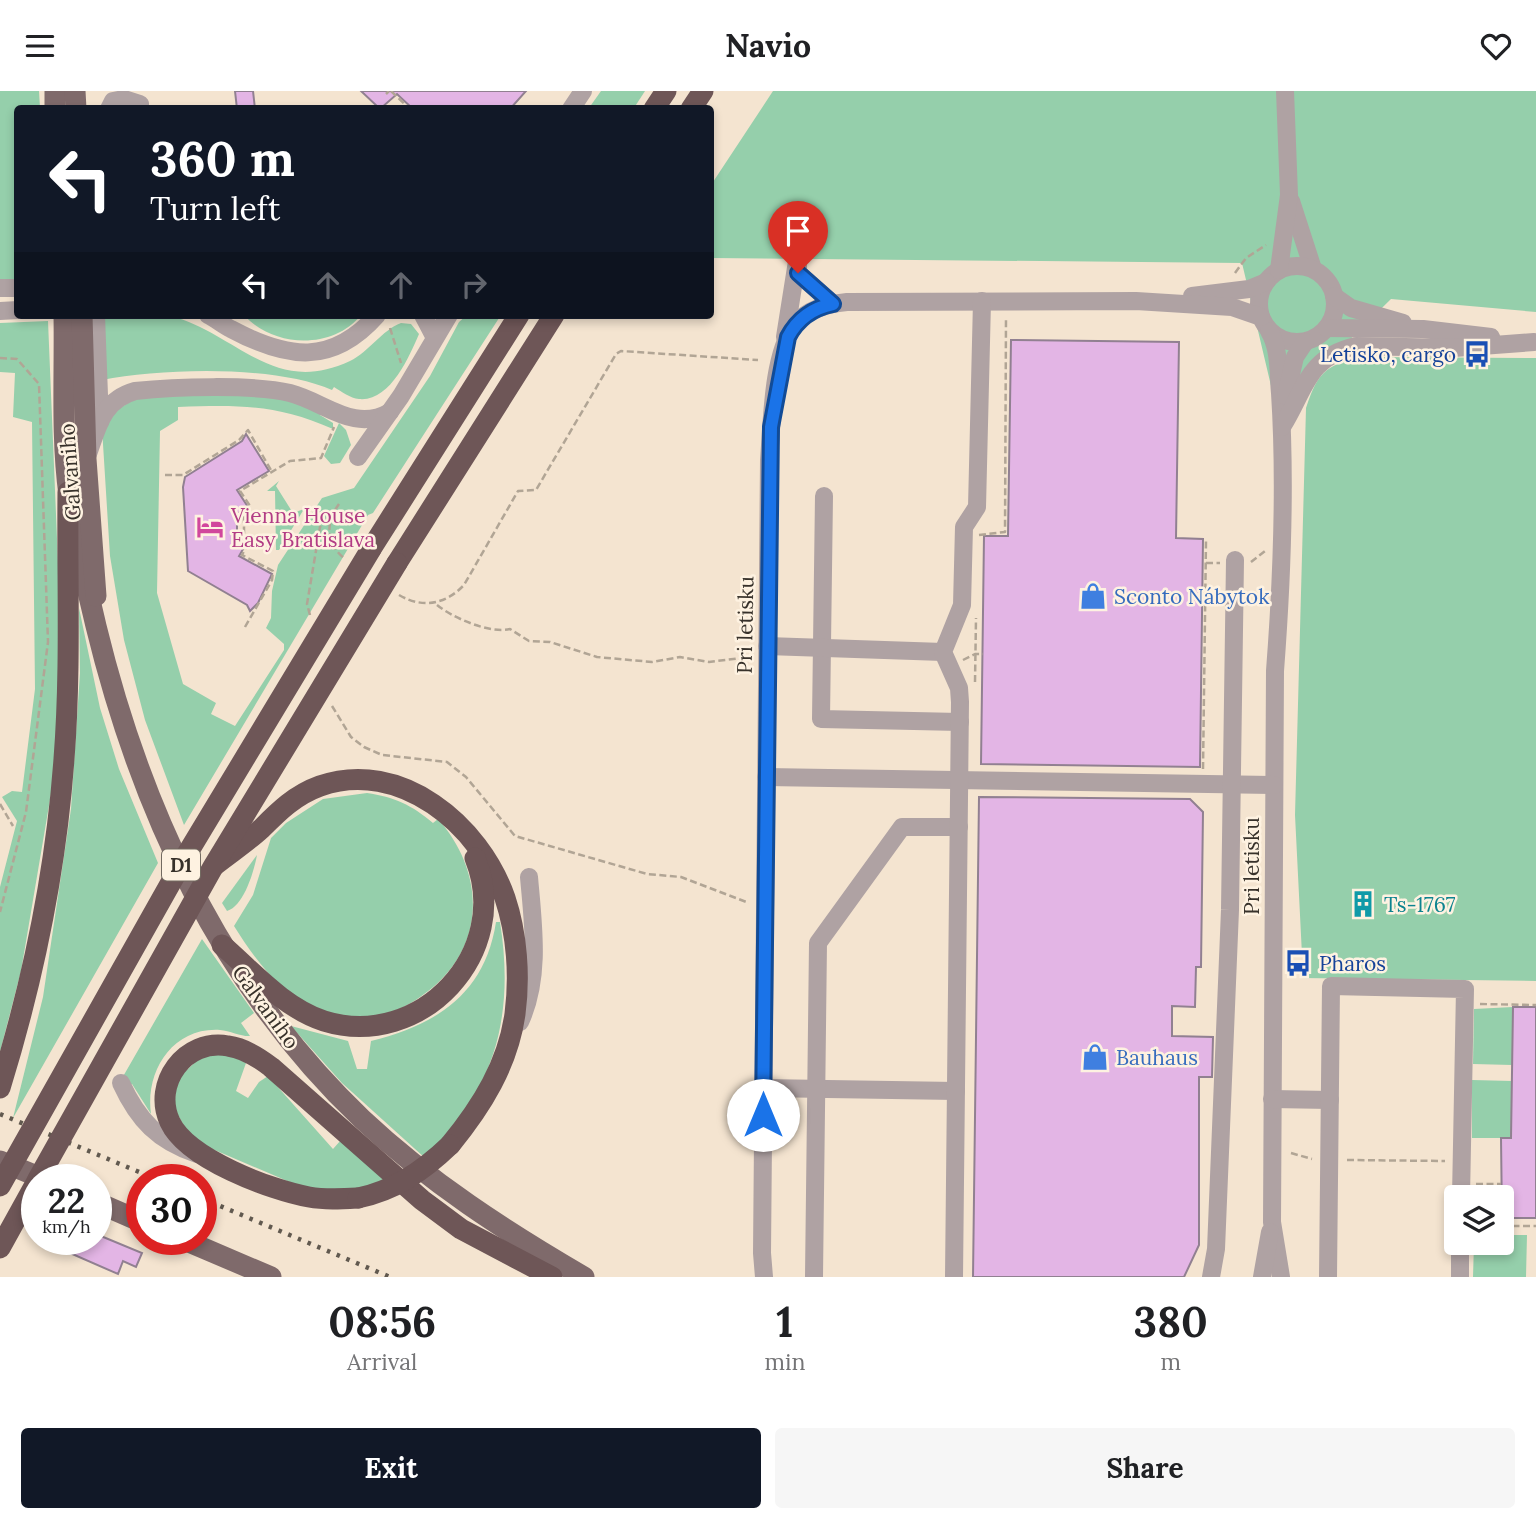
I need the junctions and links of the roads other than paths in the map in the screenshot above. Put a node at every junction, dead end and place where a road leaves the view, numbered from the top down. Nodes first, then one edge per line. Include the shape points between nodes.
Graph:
1 (1285, 91) edge
2 (140, 101) edge
3 (111, 105) edge
4 (1289, 195) junction
5 (1313, 269) junction
6 (1272, 276) junction
7 (1334, 296) junction
8 (1136, 301) junction
9 (982, 302) junction
10 (833, 304) junction
11 (64, 319) edge
12 (82, 319) edge
13 (96, 319) edge
14 (216, 319) edge
15 (236, 319) edge
16 (425, 319) edge
17 (446, 319) edge
18 (516, 319) edge
19 (551, 319) edge
20 (380, 320) edge
21 (1265, 324) junction
22 (1327, 328) junction
23 (1423, 329) junction
24 (434, 336) junction
25 (257, 339) junction
26 (1304, 342) junction
27 (1535, 342) edge
28 (781, 361) junction
29 (390, 412) junction
30 (339, 418) junction
31 (100, 422) junction
32 (1282, 427) junction
33 (86, 459) junction
34 (68, 492) junction
35 (824, 496) dead end
36 (1235, 560) dead end
37 (96, 626) junction
38 (821, 647) junction
39 (767, 650) junction
40 (943, 652) junction
41 (960, 722) junction
42 (766, 778) junction
43 (959, 780) junction
44 (1231, 784) junction
45 (1274, 785) junction
46 (452, 820) junction
47 (959, 827) junction
48 (213, 867) junction
49 (529, 877) dead end
50 (222, 945) junction
51 (502, 1064) junction
52 (121, 1083) dead end
53 (0, 1088) edge
54 (763, 1088) junction
55 (816, 1088) junction
56 (956, 1091) junction
57 (1272, 1099) junction
58 (1330, 1100) junction
59 (0, 1160) edge
60 (213, 1160) junction
61 (46, 1164) edge
62 (21, 1169) edge
63 (1466, 1185) edge
64 (0, 1186) edge
65 (21, 1209) edge
66 (1272, 1222) junction
67 (0, 1248) edge
68 (217, 1254) edge
69 (1460, 1255) edge
70 (271, 1277) edge
71 (552, 1277) edge
72 (584, 1277) edge
73 (764, 1277) edge
74 (814, 1277) edge
75 (954, 1277) edge
76 (1211, 1277) edge
77 (1262, 1277) edge
78 (1281, 1277) edge
79 (1328, 1277) edge
80 (1460, 1277) edge

1 - 4 street
2 - 3 street via 124,99
4 - 5 street, Pri letisku
4 - 6 street, Pri letisku
5 - 6 street, Pri letisku via 1296,266
5 - 7 street, Pri letisku via 1325,278
6 - 8 street, Pri letisku via 1249,289
6 - 21 street, Pri letisku via 1259,295
7 - 22 street via 1335,309
7 - 23 street, Pri letisku via 1351,308
8 - 9 street, Pri letisku
8 - 21 street, Pri letisku via 1232,307
9 - 10 street, Pri letisku
9 - 40 street via 977,507 964,527 962,605
10 - 28 street, Pri letisku via 810,312 794,326
10 - 28 street via 798,273 798,255
11 - 34 main road, Galvaniho
12 - 33 main road, Galvaniho
13 - 31 street
14 - 25 street
15 - 25 street
16 - 24 street
17 - 24 street
18 - 64 highway, D1, bridge via 194,842
19 - 48 highway, D1, bridge
20 - 25 street via 352,340 305,355
21 - 26 street, Pri letisku via 1282,339
21 - 32 street, Pri letisku via 1277,351
22 - 23 street, Pri letisku
22 - 26 street
23 - 27 street, Pri letisku
24 - 29 street
26 - 32 street, Pri letisku via 1292,367
27 - 32 street, Pri letisku via 1341,350 1317,364
28 - 39 street, Pri letisku via 769,460
29 - 30 street via 361,420
29 - 30 street via 358,457 356,436
30 - 31 street via 278,390 147,390 116,398
31 - 33 street
32 - 45 street, Pri letisku
33 - 37 main road, Galvaniho via 96,564
34 - 37 main road, Galvaniho via 80,569
34 - 53 highway via 64,756 46,899
35 - 38 street
36 - 44 street
37 - 50 main road, Galvaniho via 141,780 165,837
38 - 39 street
38 - 40 street
38 - 41 street via 821,719
39 - 42 street, Pri letisku
40 - 41 street via 959,688
41 - 43 street
42 - 43 street
42 - 54 street, Pri letisku
43 - 44 street
43 - 47 street
44 - 45 street
44 - 76 street via 1230,910 1216,1249
45 - 57 street, Pri letisku
46 - 48 highway via 424,797 399,786 344,780 320,786 287,804
46 - 50 highway via 478,865 484,890 483,921 475,951 460,976 421,1011 377,1025 324,1021 281,997
46 - 51 highway via 489,864 505,898 514,937 515,1012
47 - 55 street via 902,827 818,943
47 - 56 street
48 - 61 highway, D1, bridge
49 - 51 street via 534,948 531,985 523,1017
50 - 72 main road, Galvaniho via 281,1031 362,1118 465,1203
51 - 60 highway, bridge via 483,1101 450,1145 408,1179 375,1195 333,1199 291,1193
52 - 60 street via 138,1115 159,1137
54 - 55 street
54 - 73 street, Pri letisku
55 - 56 street
55 - 74 street
56 - 75 street
57 - 58 street
57 - 66 street, Pri letisku
58 - 63 street via 1331,986 1465,989 1462,1161
58 - 79 street
59 - 62 main road
60 - 71 highway via 187,1143 171,1125 165,1091 173,1070 188,1055 209,1046 228,1045 271,1067 386,1170 461,1229
65 - 67 highway, D1
66 - 77 street, Pri letisku
66 - 78 street, Pri letisku
68 - 70 main road
69 - 80 street

